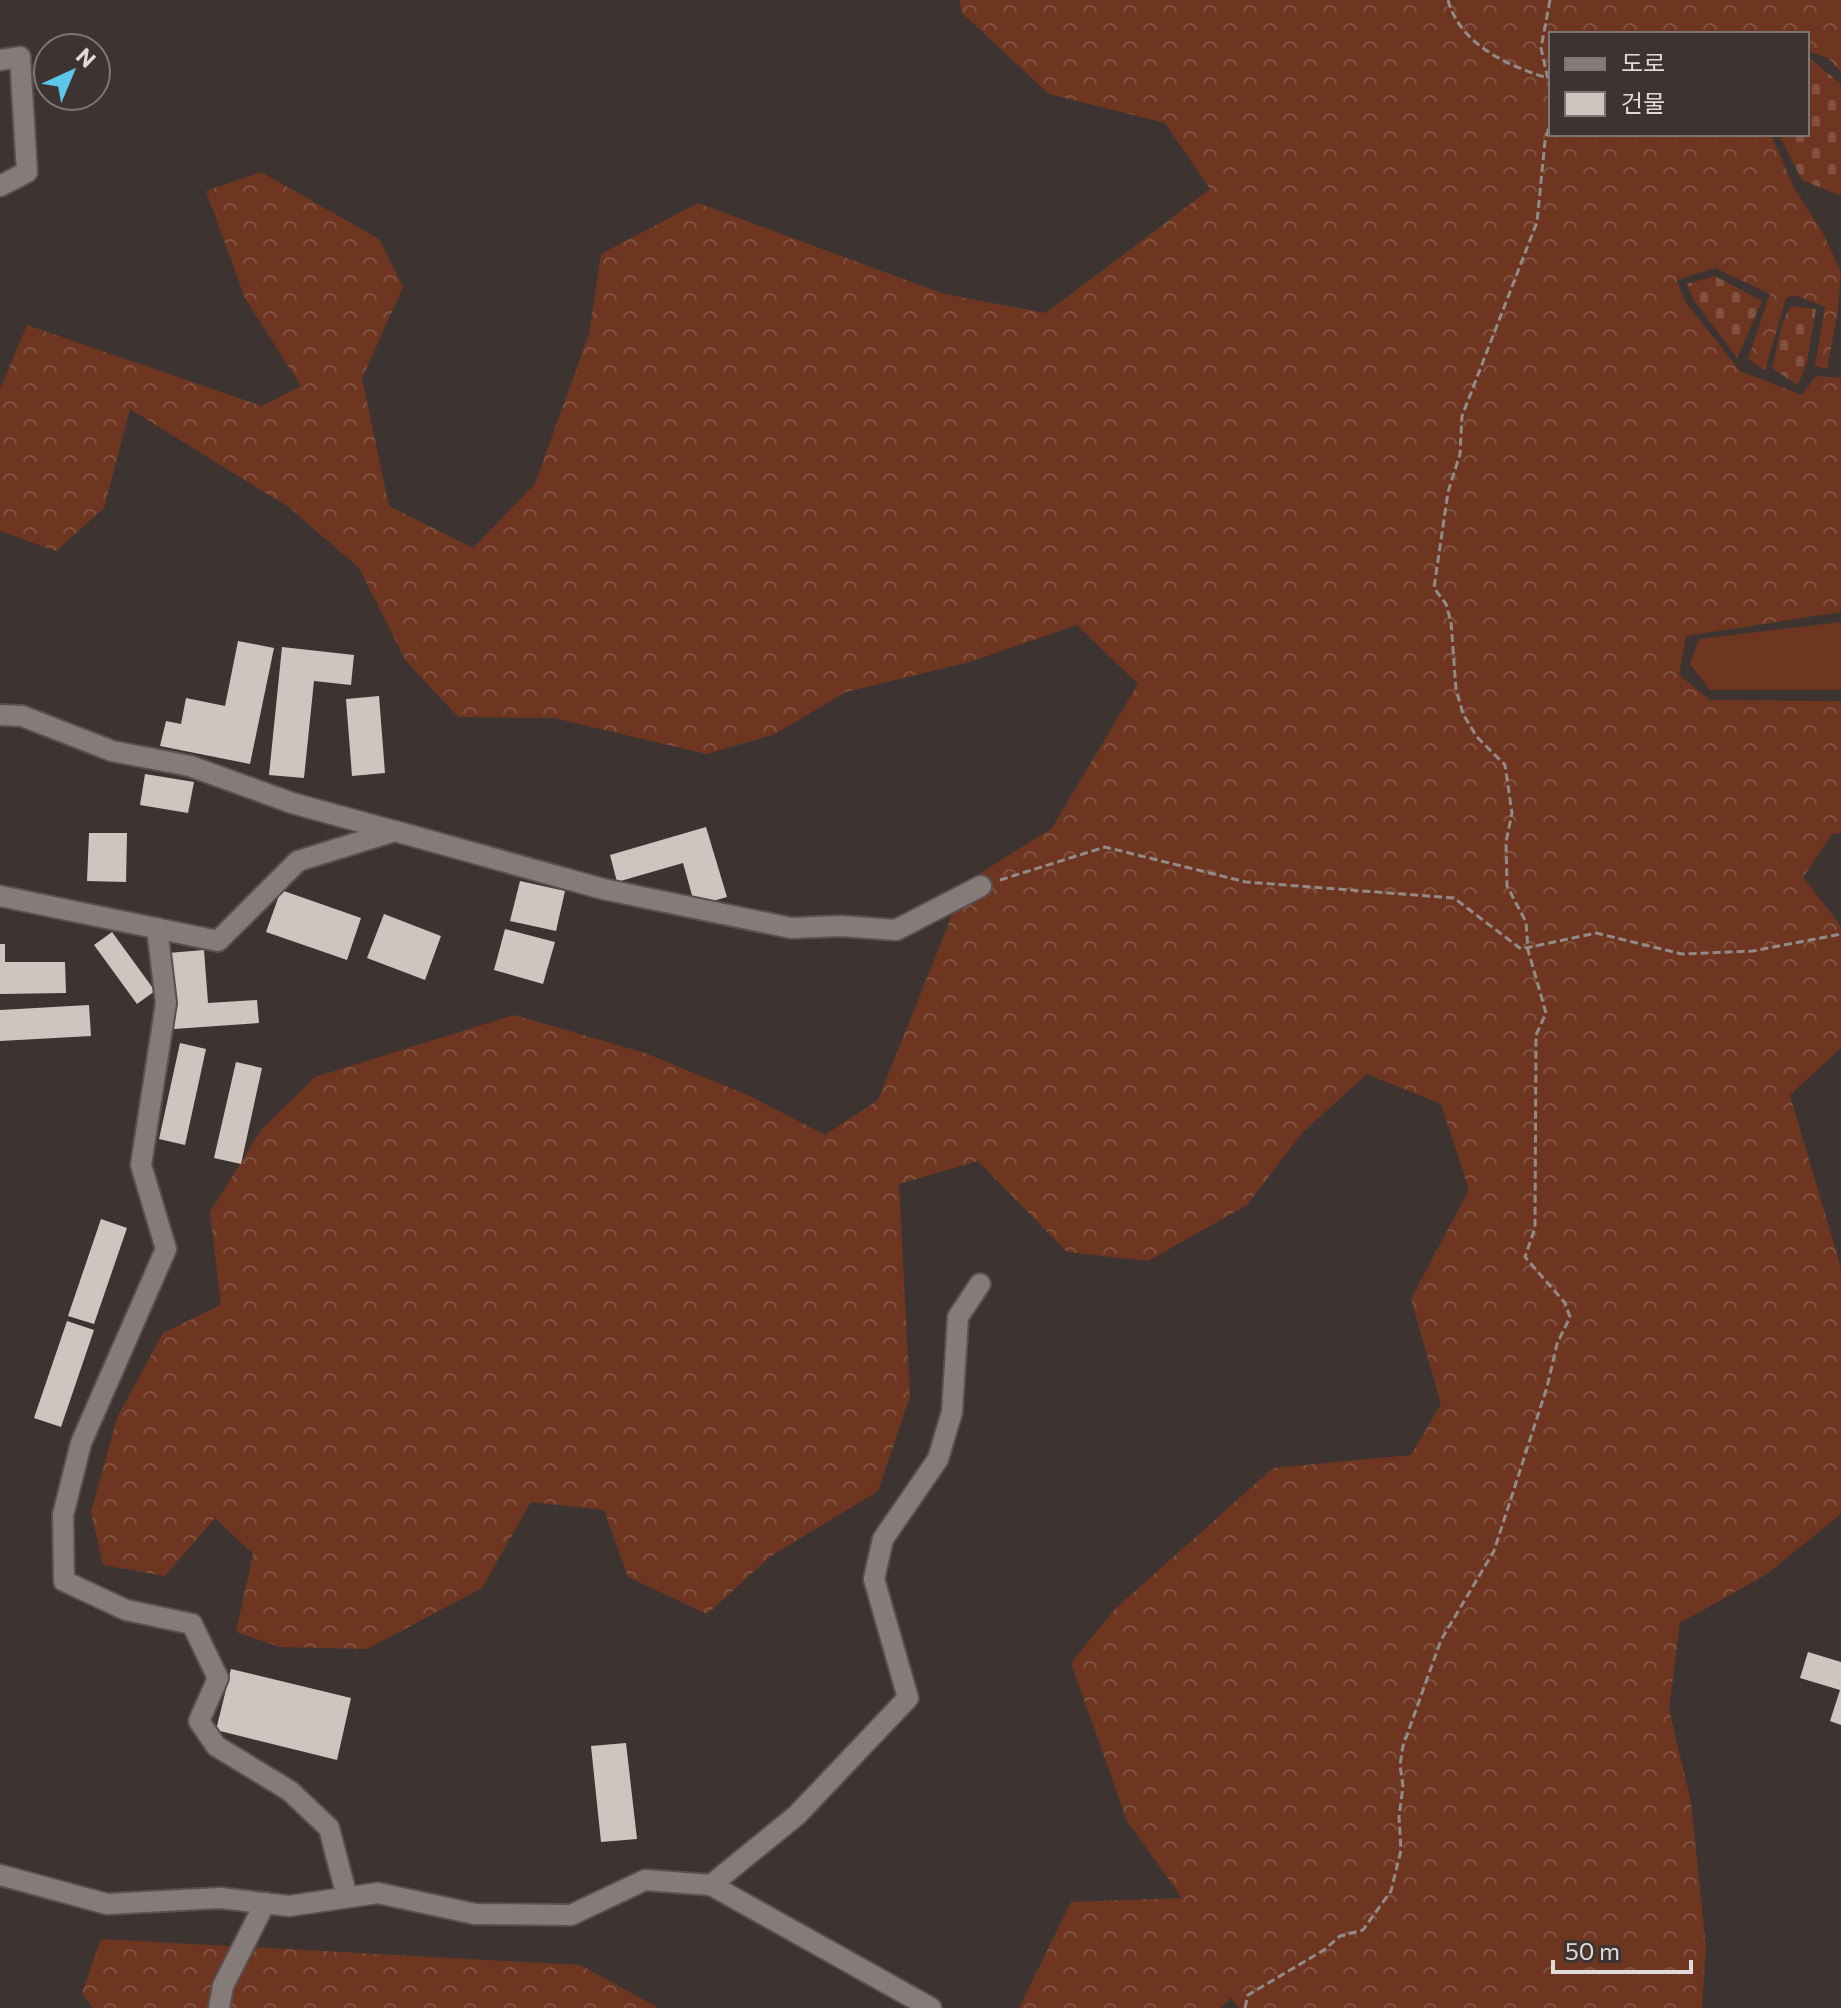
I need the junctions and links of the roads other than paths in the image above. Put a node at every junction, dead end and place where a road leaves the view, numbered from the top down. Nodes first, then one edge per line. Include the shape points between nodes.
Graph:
1 (0, 60) edge
2 (0, 186) edge
3 (0, 715) edge
4 (395, 831) junction
5 (981, 886) road end
6 (0, 896) edge
7 (157, 928) junction
8 (980, 1284) dead end
9 (0, 1875) edge
10 (711, 1885) junction
11 (347, 1897) junction
12 (265, 1903) junction
13 (219, 2008) edge
14 (931, 2008) edge

1 - 2 street via 20,57 27,172
3 - 4 street via 22,716 112,751 190,766 292,803
4 - 5 street via 603,889 791,928 896,930
4 - 7 street via 298,861 218,941
6 - 7 street
7 - 11 street via 166,1003 141,1165 166,1249 81,1443 63,1515 64,1581 126,1610 192,1624 218,1678 199,1721 216,1746 290,1791 329,1828
8 - 10 street via 958,1317 952,1412 938,1459 883,1539 874,1579 908,1698 797,1815
9 - 12 street via 107,1904 220,1898
10 - 11 street via 645,1880 571,1915 475,1914 378,1893
10 - 14 street
11 - 12 street via 289,1906
12 - 13 street via 223,1986

